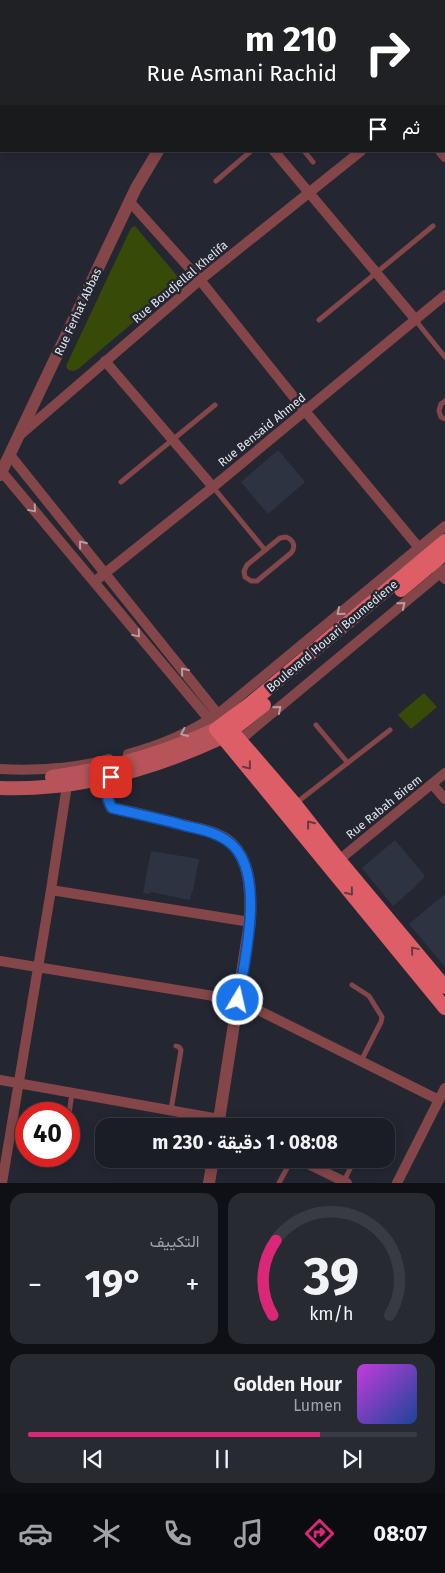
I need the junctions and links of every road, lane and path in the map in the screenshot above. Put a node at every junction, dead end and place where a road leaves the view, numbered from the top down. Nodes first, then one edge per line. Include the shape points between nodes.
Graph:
1 (157, 152) edge
2 (250, 152) edge
3 (275, 152) edge
4 (305, 152) edge
5 (361, 152) edge
6 (313, 162) dead end
7 (216, 181) dead end
8 (309, 193) junction
9 (130, 202) junction
10 (433, 226) dead end
11 (376, 273) junction
12 (200, 280) junction
13 (445, 295) edge
14 (320, 320) dead end
15 (416, 320) junction
16 (445, 357) edge
17 (105, 361) junction
18 (445, 401) edge
19 (215, 405) dead end
20 (305, 411) junction
21 (445, 419) edge
22 (19, 436) junction
23 (173, 439) junction
24 (10, 454) junction
25 (1, 473) edge
26 (122, 482) dead end
27 (212, 487) junction
28 (445, 526) edge
29 (445, 541) edge
30 (265, 550) junction
31 (445, 553) edge
32 (435, 564) edge
33 (106, 574) junction
34 (94, 582) junction
35 (316, 725) dead end
36 (223, 728) junction
37 (390, 730) dead end
38 (348, 763) junction
39 (0, 769) edge
40 (445, 773) edge
41 (111, 777) junction
42 (0, 779) edge
43 (432, 784) junction
44 (67, 785) junction
45 (0, 788) edge
46 (445, 799) edge
47 (295, 804) junction
48 (339, 860) junction
49 (51, 890) junction
50 (250, 922) junction
51 (0, 961) edge
52 (38, 968) junction
53 (352, 985) dead end
54 (445, 987) edge
55 (238, 1000) junction
56 (445, 1008) edge
57 (176, 1046) dead end
58 (361, 1061) junction
59 (0, 1080) edge
60 (19, 1083) junction
61 (445, 1088) edge
62 (72, 1093) junction
63 (439, 1100) junction
64 (71, 1102) edge
65 (171, 1110) junction
66 (200, 1118) edge
67 (219, 1118) edge
68 (212, 1168) edge
69 (288, 1168) edge
70 (316, 1168) edge
71 (351, 1168) edge
72 (345, 1182) edge
73 (2, 1183) edge
74 (209, 1183) edge
75 (280, 1183) edge
76 (397, 1183) edge

1 - 9 street, Rue Ferhat Abbas
2 - 7 lane
3 - 8 street
4 - 6 lane
5 - 8 street, Rue Boudjellal Khelifa
8 - 11 street
8 - 12 street, Rue Boudjellal Khelifa
9 - 12 street
9 - 22 street, Rue Ferhat Abbas
10 - 11 lane
11 - 14 lane
11 - 15 street
12 - 17 street, Rue Boudjellal Khelifa
12 - 20 street
13 - 15 street, Rue Bensaid Ahmed
15 - 16 lane
15 - 20 street, Rue Bensaid Ahmed
17 - 22 street, Rue Boudjellal Khelifa
17 - 23 street
18 - 21 lane via 439,411
19 - 23 lane
20 - 27 street, Rue Bensaid Ahmed
20 - 32 street
22 - 24 street, Rue Ferhat Abbas
23 - 26 lane
23 - 27 street
24 - 25 street, Rue Ferhat Abbas
33 -> 24 street
25 -> 34 street
27 - 30 lane
27 - 33 street, Rue Bensaid Ahmed
28 - 32 street
29 - 32 main road, Boulevard Houari Boumediene
30 - 30 lane via 283,537 293,544 291,554 257,580 248,580 244,568
31 - 32 main road, Boulevard Houari Boumediene
32 - 36 main road, Boulevard Houari Boumediene
32 -> 36 street
33 - 34 street, Rue Bensaid Ahmed
36 -> 33 street
34 -> 36 street
35 - 38 lane
36 -> 39 street via 106,760 57,768
36 - 41 main road via 157,764
36 - 42 main road via 153,755 109,767 49,778
36 - 47 main road
36 -> 56 main road
37 - 38 lane
38 - 47 lane
40 - 43 street, Rue Rabah Birem
41 - 44 main road
41 - 50 street via 107,799 112,808 204,830 228,841 238,853 249,878
43 - 46 street
43 - 48 street, Rue Rabah Birem
44 - 45 main road
44 - 49 street
48 -> 47 main road
54 -> 48 main road
49 - 50 street via 122,897
49 - 52 street
50 - 55 street
51 - 52 street
52 - 55 street
52 - 60 street
53 - 58 lane via 369,996 382,1017
55 - 58 street
55 - 67 street
57 - 65 lane via 181,1050
58 - 63 street
59 - 60 street
60 - 62 street
60 - 73 street
61 - 63 street
62 - 64 lane
62 - 65 street
63 - 76 street
65 - 66 street
68 - 74 street
69 - 75 lane
70 - 72 street
71 - 72 lane

